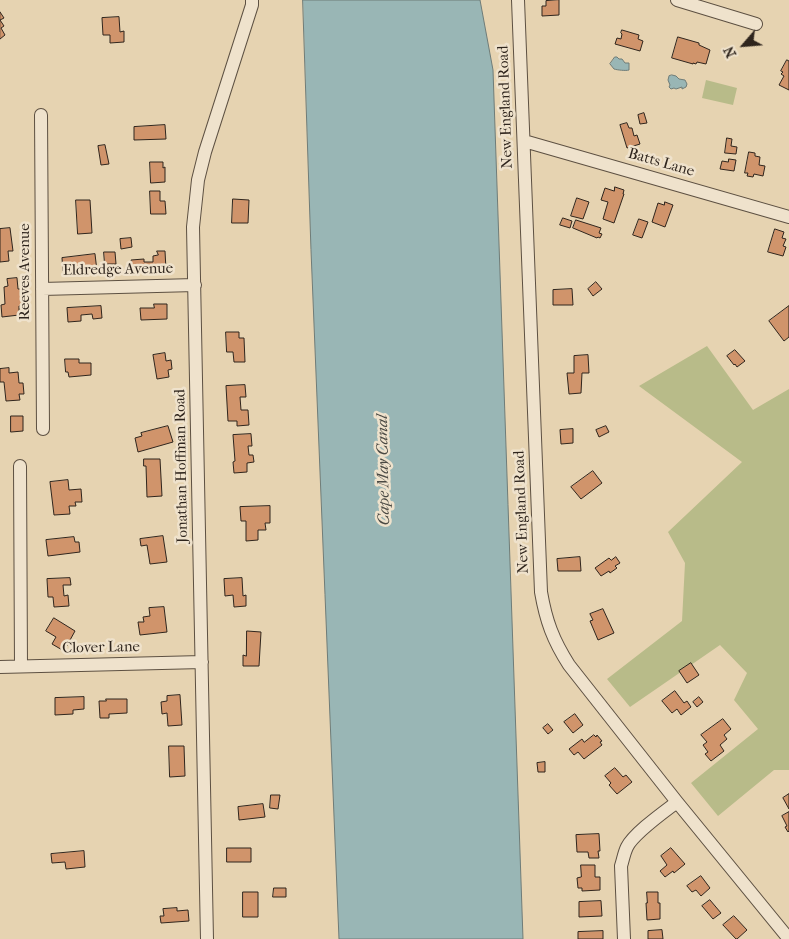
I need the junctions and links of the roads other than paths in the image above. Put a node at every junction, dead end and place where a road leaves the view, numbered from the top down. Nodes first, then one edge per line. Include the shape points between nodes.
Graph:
1 (252, 0) edge
2 (518, 0) edge
3 (677, 0) edge
4 (756, 24) dead end
5 (41, 116) dead end
6 (524, 141) junction
7 (789, 217) edge
8 (195, 285) junction
9 (42, 289) junction
10 (43, 429) dead end
11 (20, 466) dead end
12 (202, 662) junction
13 (21, 666) junction
14 (0, 667) edge
15 (677, 802) junction
16 (207, 939) edge
17 (624, 939) edge
18 (789, 939) edge

1 - 8 street, Jonathan Hoffman Road via 198,180 193,227
2 - 6 street, New England Road
3 - 4 street
5 - 9 street, Reeves Avenue
6 - 7 street, Batts Lane
6 - 15 street, New England Road via 544,610 549,628 569,665
8 - 9 street, Eldredge Avenue
8 - 12 street, Jonathan Hoffman Road
9 - 10 street, Reeves Avenue
11 - 13 street
12 - 13 street, Clover Lane
12 - 16 street, Jonathan Hoffman Road
13 - 14 street, Clover Lane
15 - 17 street via 634,837 623,857
15 - 18 street, New England Road

